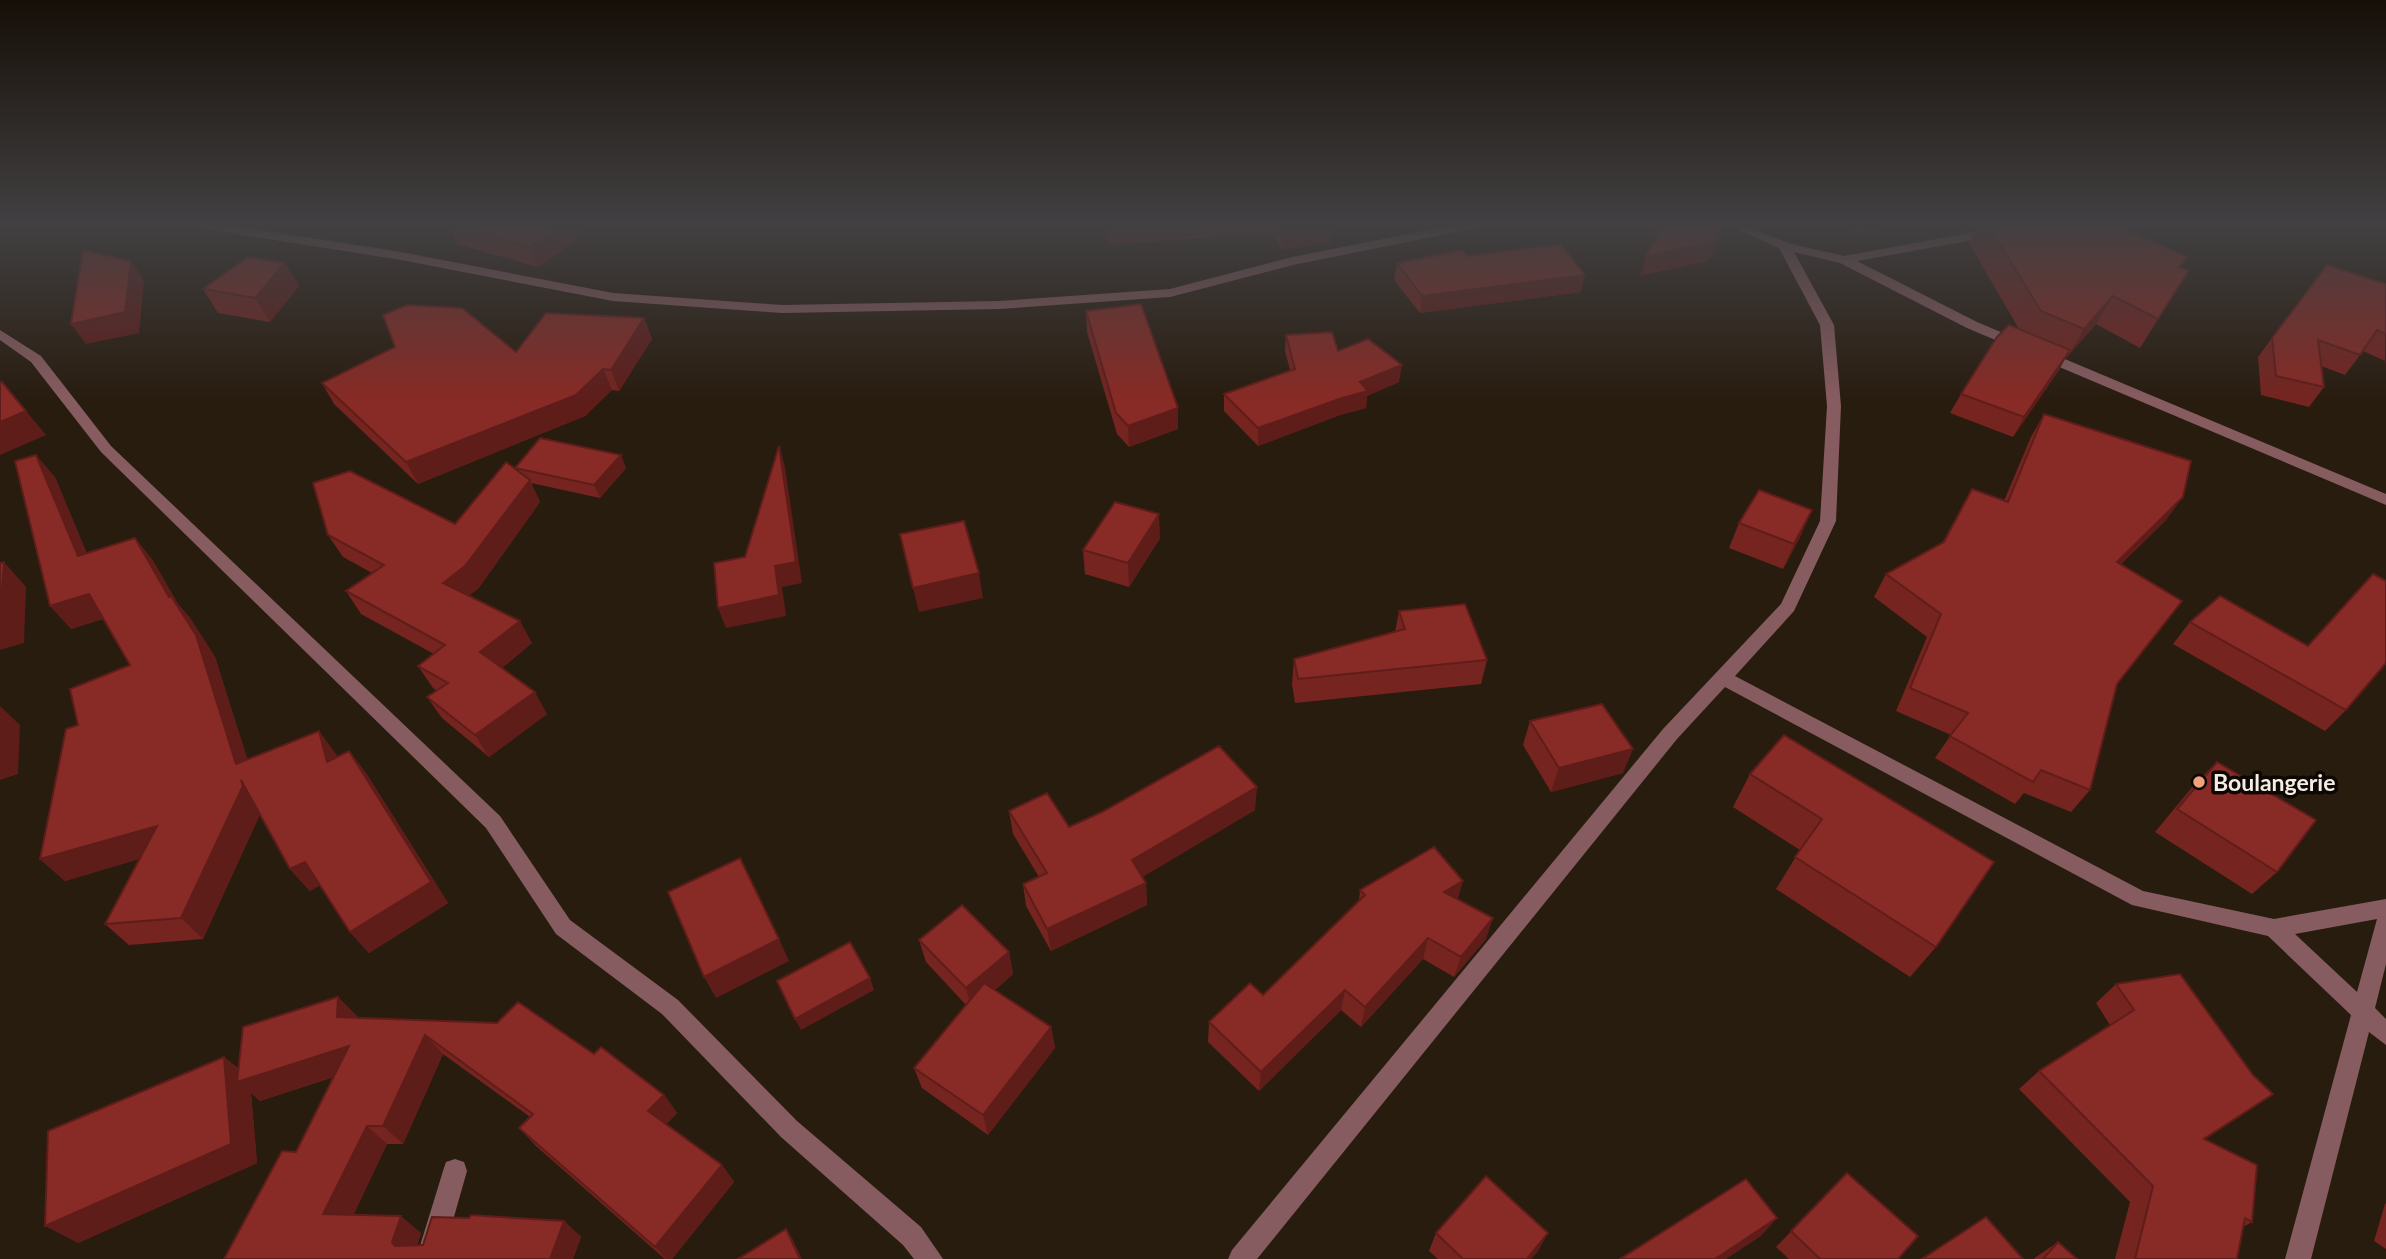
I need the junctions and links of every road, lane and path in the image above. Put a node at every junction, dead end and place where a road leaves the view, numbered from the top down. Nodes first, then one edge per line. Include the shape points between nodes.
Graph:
1 (539, 283) edge
2 (1209, 283) edge
3 (1804, 283) edge
4 (1889, 283) edge
5 (0, 334) edge
6 (2386, 500) edge
7 (1723, 678) junction
8 (2386, 908) edge
9 (2386, 923) edge
10 (2274, 928) junction
11 (2363, 1013) junction
12 (2386, 1034) edge
13 (455, 1171) dead end
14 (429, 1259) edge
15 (930, 1259) edge
16 (1241, 1259) edge
17 (2298, 1259) edge

1 - 2 street via 613,297 782,309 999,305 1170,293
3 - 7 street via 1827,325 1834,406 1828,521 1788,607
4 - 6 street via 1972,325
5 - 15 street via 36,359 106,449 493,822 563,927 670,1007 789,1129 912,1236
7 - 10 street via 2139,899
7 - 16 street via 1670,734
8 - 10 street
9 - 11 street
10 - 11 street
11 - 12 street
11 - 17 street
13 - 14 street

